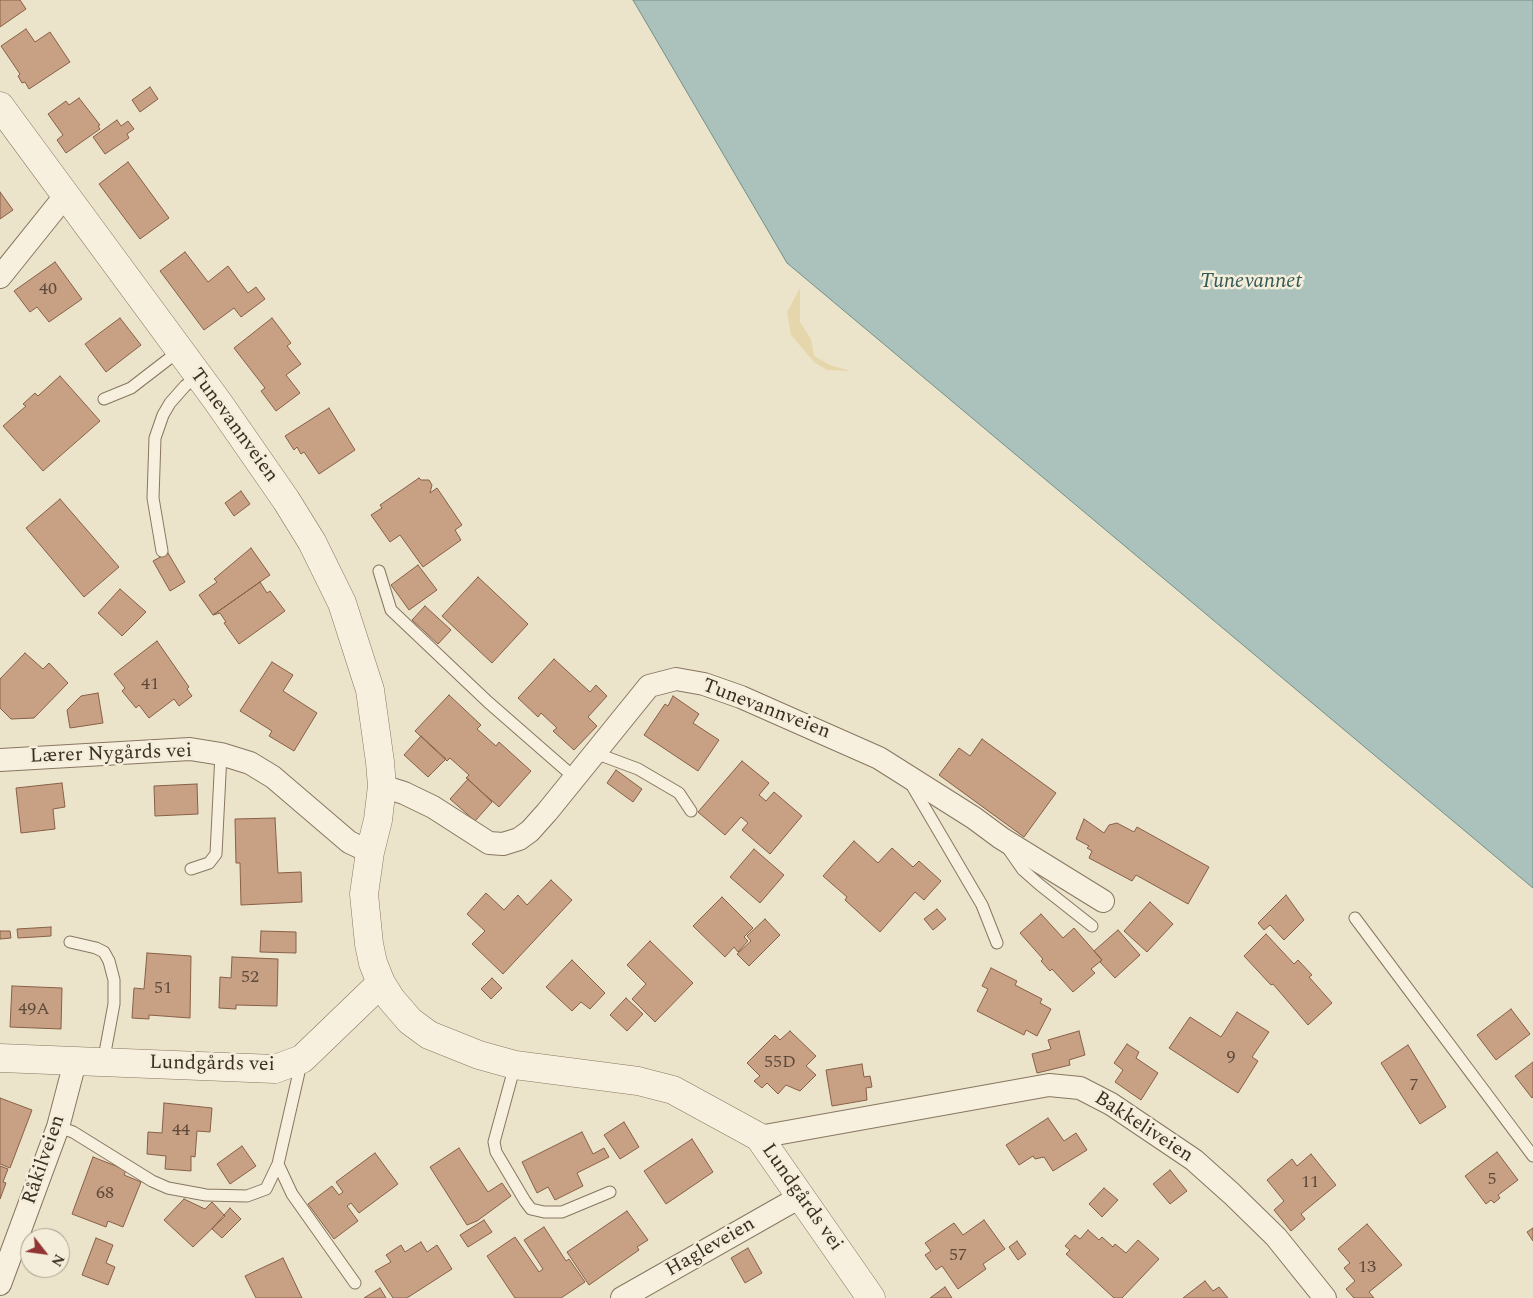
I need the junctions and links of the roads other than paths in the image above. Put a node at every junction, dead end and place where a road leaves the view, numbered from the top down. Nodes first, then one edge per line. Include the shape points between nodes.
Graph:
1 (0, 106) edge
2 (65, 196) junction
3 (0, 277) edge
4 (180, 351) junction
5 (198, 376) junction
6 (104, 399) dead end
7 (162, 552) dead end
8 (379, 571) dead end
9 (595, 753) junction
10 (221, 754) junction
11 (0, 760) edge
12 (904, 772) junction
13 (575, 778) junction
14 (382, 786) junction
15 (691, 811) dead end
16 (1001, 838) junction
17 (370, 852) junction
18 (191, 869) dead end
19 (1102, 901) dead end
20 (1354, 918) dead end
21 (1092, 926) dead end
22 (70, 942) dead end
23 (997, 943) dead end
24 (381, 984) junction
25 (0, 1058) edge
26 (302, 1059) junction
27 (75, 1062) junction
28 (103, 1063) junction
29 (515, 1065) junction
30 (58, 1127) junction
31 (759, 1137) junction
32 (1533, 1156) edge
33 (278, 1164) junction
34 (610, 1192) dead end
35 (800, 1197) junction
36 (355, 1283) dead end
37 (0, 1284) edge
38 (622, 1298) edge
39 (871, 1298) edge
40 (1325, 1298) edge

1 - 2 street, Tunevannveien
2 - 3 street
2 - 4 street, Tunevannveien
4 - 5 street, Tunevannveien
4 - 6 lane via 131,388
5 - 7 lane via 170,403 155,438 153,498
5 - 14 street, Tunevannveien via 286,500 312,542 342,603 370,690
8 - 13 lane via 391,610 488,702
9 - 12 street, Tunevannveien via 649,686 676,679 704,684 741,697 823,731
9 - 13 street, Tunevannveien
9 - 15 lane via 638,769 679,793
10 - 11 street, Lærer Nygårds vei via 190,749
10 - 17 street, Lærer Nygårds vei via 250,763 274,777 349,842
10 - 18 lane via 216,854 209,863
12 - 16 street, Tunevannveien
12 - 23 lane via 982,905
13 - 14 street, Tunevannveien via 530,831 503,844 489,843 433,807
14 - 17 street, Tunevannveien
16 - 19 street, Tunevannveien
16 - 21 lane via 1023,870
17 - 24 street, Tunevannveien via 364,894 369,944
20 - 32 lane
22 - 28 lane via 96,948 104,952 109,961 114,980 114,1004
24 - 26 street, Lundgårds vei
24 - 29 street, Lundgårds vei via 410,1021 429,1035
25 - 27 street, Lundgårds vei
26 - 28 street, Lundgårds vei via 275,1069
26 - 33 lane
27 - 28 street, Lundgårds vei
27 - 30 street, Råkilveien
29 - 31 street, Lundgårds vei via 638,1081 673,1090
29 - 34 lane via 494,1142 496,1152 525,1201 537,1210 562,1212
30 - 33 lane via 72,1132 152,1180 188,1193 247,1196 266,1188
30 - 37 street, Råkilveien
31 - 35 street, Lundgårds vei
31 - 40 street, Bakkeliveien via 1049,1085 1080,1088 1111,1104 1194,1160 1276,1237
33 - 36 lane via 292,1194
35 - 38 street, Hagleveien
35 - 39 street, Lundgårds vei

